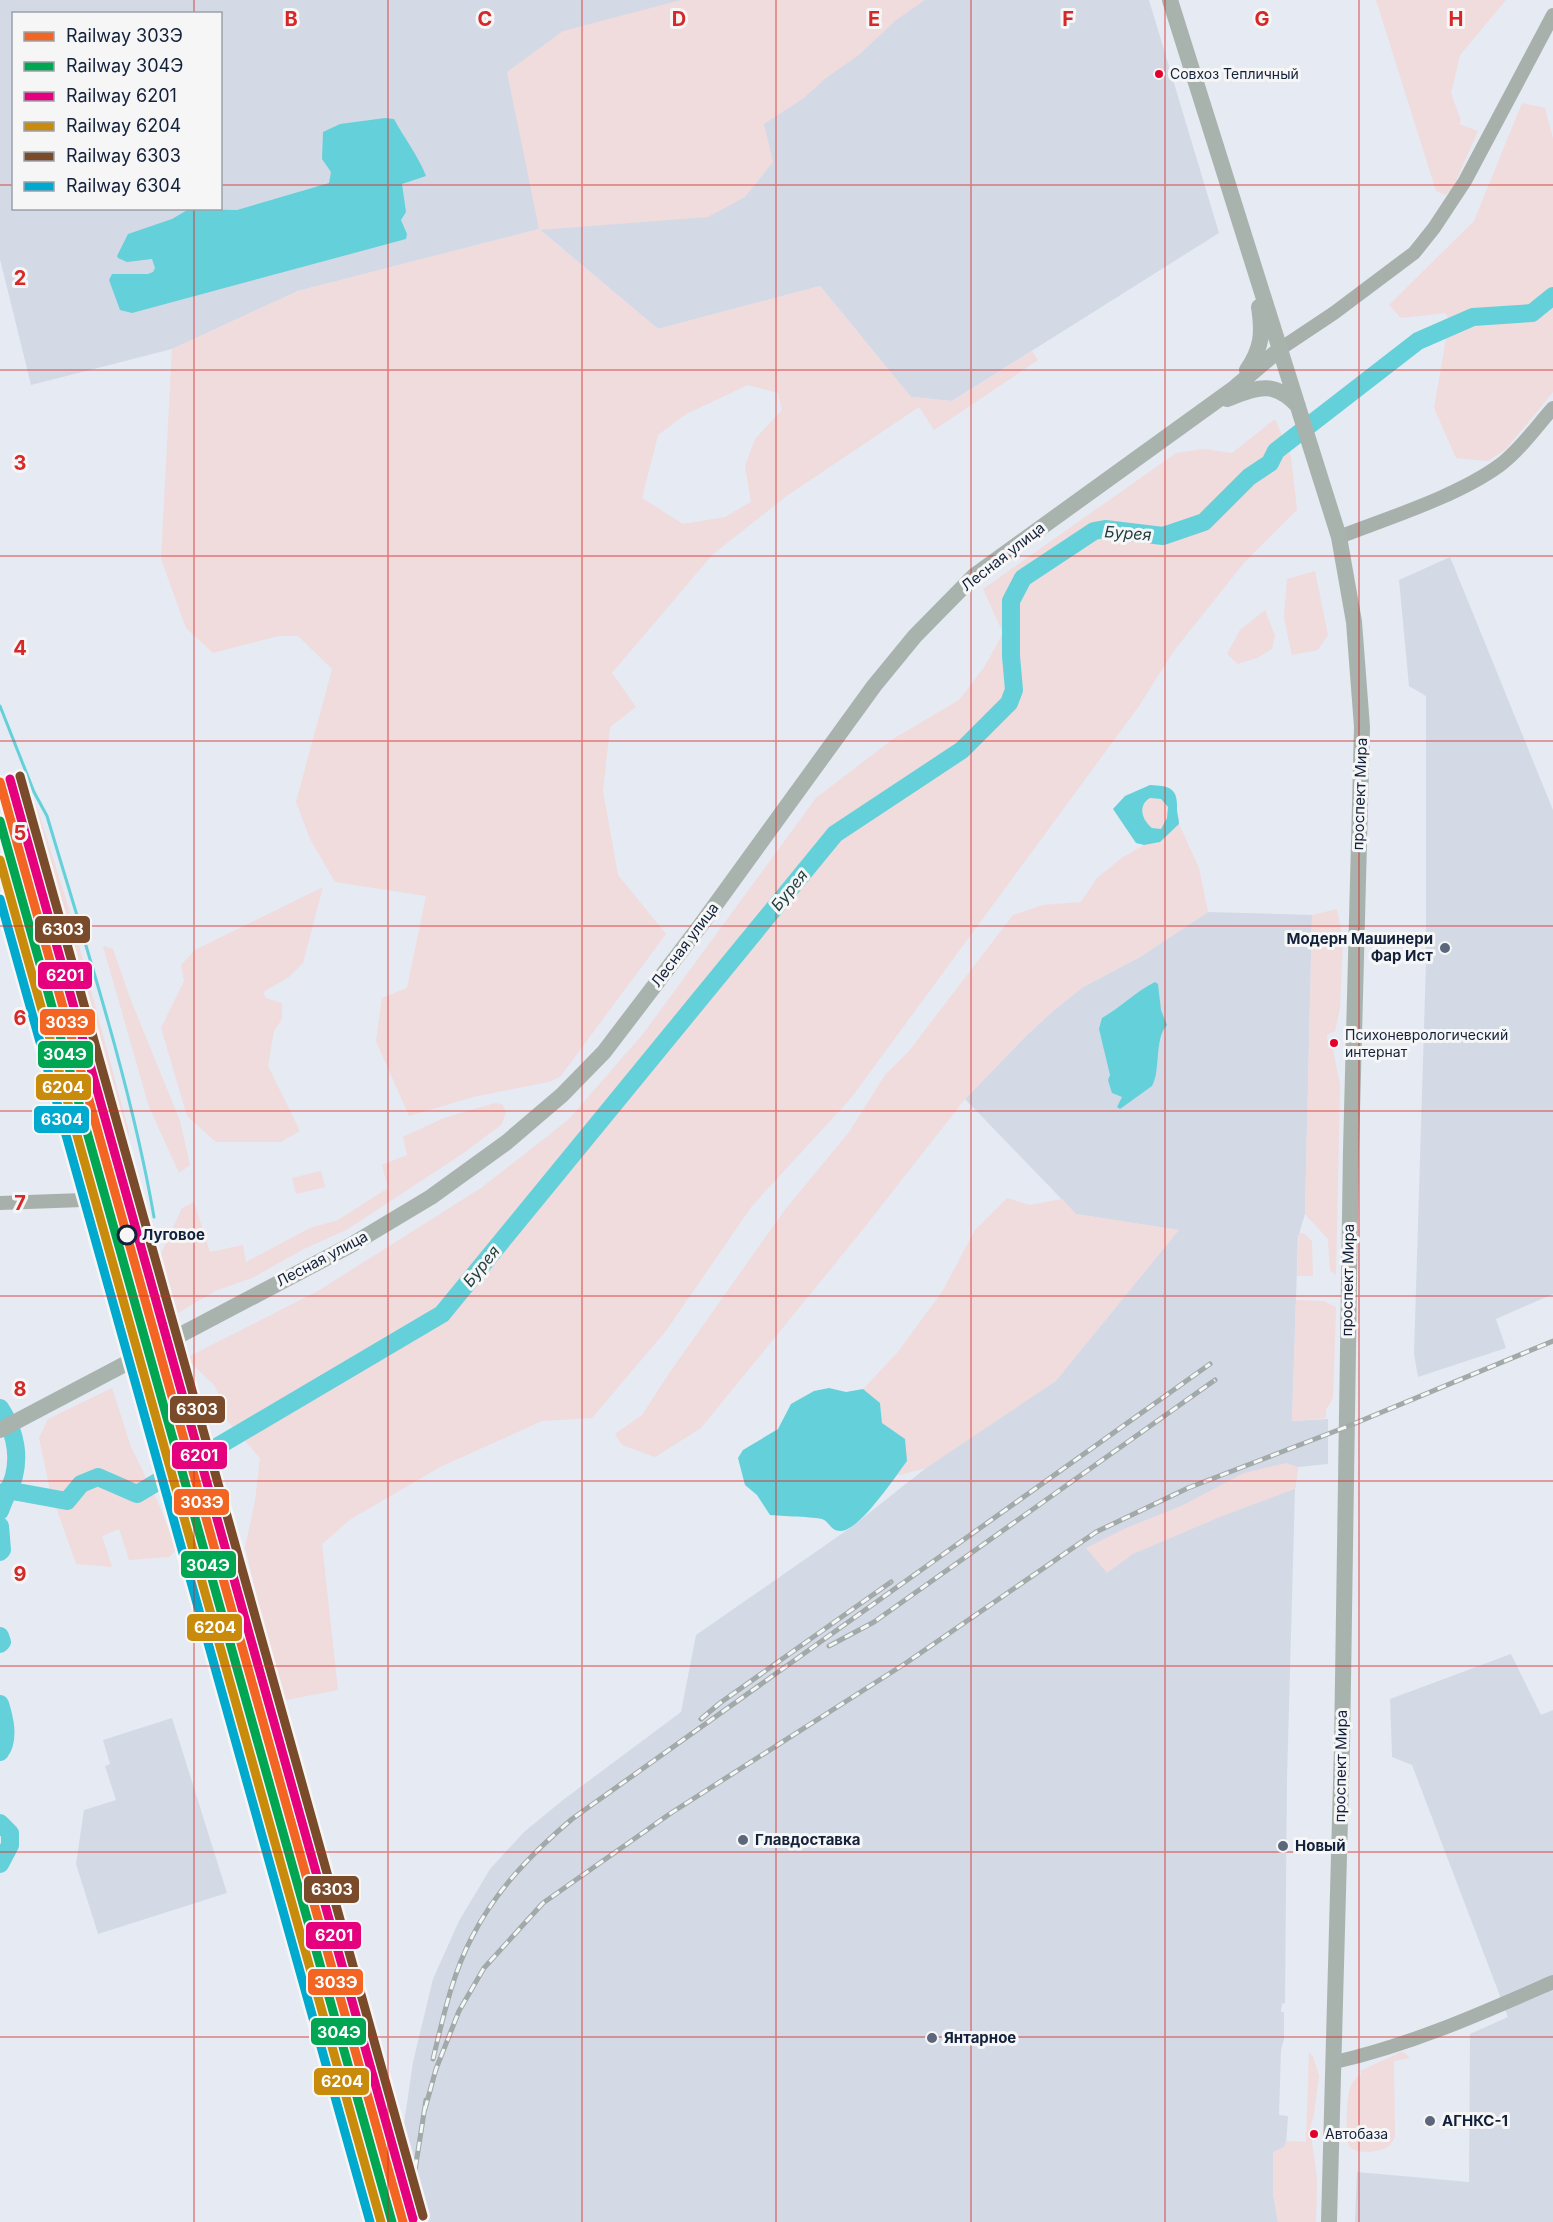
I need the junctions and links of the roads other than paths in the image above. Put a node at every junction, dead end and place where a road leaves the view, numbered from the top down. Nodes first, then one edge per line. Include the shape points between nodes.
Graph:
1 (1170, 0) edge
2 (1553, 15) edge
3 (1251, 258) junction
4 (1280, 349) junction
5 (1237, 385) junction
6 (1209, 406) junction
7 (1553, 408) edge
8 (1301, 412) junction
9 (1339, 537) junction
10 (83, 1200) dead end
11 (0, 1203) edge
12 (0, 1430) edge
13 (1553, 1982) edge
14 (1335, 2062) junction
15 (1329, 2222) edge

1 - 3 main road
2 - 4 street via 1465,181 1414,253
3 - 4 main road, проспект Мира
3 - 5 main road via 1262,337 1258,354
4 - 5 main road, Лесная улица
4 - 8 main road, проспект Мира
5 - 6 main road, Лесная улица
6 - 8 main road via 1273,387 1287,395
6 - 12 main road, Лесная улица via 974,576 915,636 604,1052 507,1142 431,1197 351,1245
7 - 9 street via 1499,466 1463,487
8 - 9 main road, проспект Мира
9 - 14 main road, проспект Мира via 1354,622 1362,727
10 - 11 street
13 - 14 street via 1408,2042
14 - 15 main road, проспект Мира

